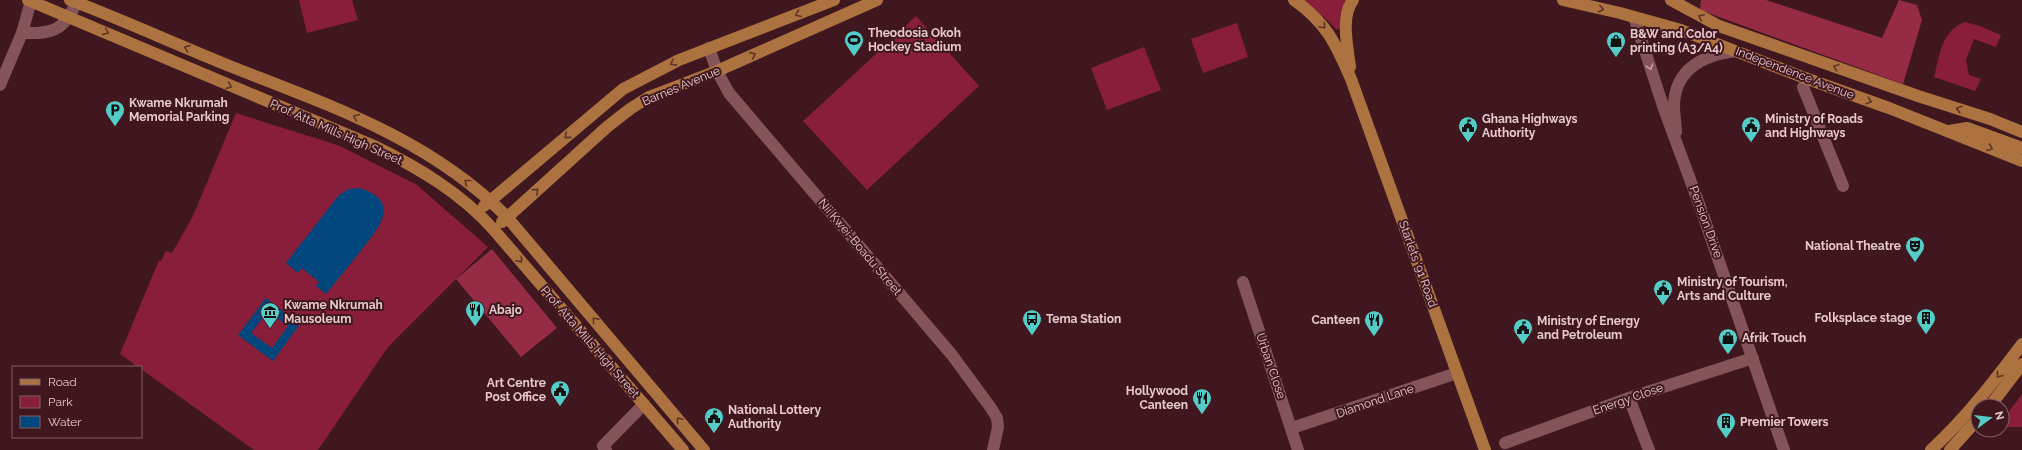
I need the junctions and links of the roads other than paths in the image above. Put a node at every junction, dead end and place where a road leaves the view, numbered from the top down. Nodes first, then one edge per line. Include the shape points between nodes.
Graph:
1 (29, 0) edge
2 (834, 0) edge
3 (877, 0) edge
4 (1294, 0) edge
5 (1353, 0) edge
6 (1563, 0) edge
7 (1671, 0) edge
8 (75, 1) edge
9 (71, 17) junction
10 (1634, 17) junction
11 (22, 33) junction
12 (709, 48) junction
13 (1736, 51) junction
14 (718, 71) junction
15 (1351, 79) junction
16 (0, 85) edge
17 (1803, 87) dead end
18 (1948, 131) junction
19 (2022, 132) edge
20 (1677, 141) junction
21 (2022, 148) edge
22 (2022, 161) edge
23 (1843, 186) dead end
24 (490, 200) junction
25 (478, 212) junction
26 (507, 217) junction
27 (494, 230) junction
28 (1243, 282) dead end
29 (2022, 344) edge
30 (1753, 358) junction
31 (2022, 364) edge
32 (1457, 373) junction
33 (1629, 398) junction
34 (1996, 398) edge
35 (644, 404) junction
36 (1292, 428) junction
37 (1970, 428) edge
38 (1505, 443) dead end
39 (606, 450) edge
40 (683, 450) edge
41 (704, 450) edge
42 (993, 450) edge
43 (1298, 450) edge
44 (1485, 450) edge
45 (1649, 450) edge
46 (1784, 450) edge
47 (1931, 450) edge
48 (1950, 450) edge

1 - 9 main road, Prof. Atta Mills High Street
1 - 11 street
2 -> 12 main road, Barnes Avenue
14 -> 3 main road, Barnes Avenue
4 -> 15 main road, Starlets '91 Road via 1326,27
5 - 15 main road, Starlets '91 Road via 1347,10 1346,24
6 -> 10 main road, Independence Avenue
19 -> 7 main road, Independence Avenue via 1719,26
8 - 9 street
24 -> 8 main road, Prof. Atta Mills High Street via 427,152 380,127
9 - 11 street via 63,25 42,33
9 -> 25 main road, Prof. Atta Mills High Street via 374,146 453,191
10 - 13 main road, Independence Avenue via 1681,30
10 -> 20 street, Pension Drive
11 - 16 street
12 - 14 street, Nii Kwei-Boadu Street
12 -> 24 main road, Barnes Avenue via 679,60 623,89
13 -> 18 main road, Independence Avenue
13 - 20 street via 1720,53 1701,60 1682,76 1674,106
26 -> 14 main road, Barnes Avenue via 630,109 649,97
14 - 42 street, Nii Kwei-Boadu Street via 729,93 952,355 991,408 997,418 998,427
15 - 32 main road, Starlets '91 Road
17 - 23 street
18 - 21 main road via 1967,128
18 -> 22 main road, Independence Avenue
20 - 30 street, Pension Drive
24 - 25 main road, Barnes Avenue
24 - 26 main road, Prof. Atta Mills High Street
25 - 27 main road, Prof. Atta Mills High Street
26 - 27 main road, Barnes Avenue
41 -> 26 main road, Prof. Atta Mills High Street
27 -> 35 main road, Prof. Atta Mills High Street
28 - 36 street, Urban Close
29 -> 47 main road via 1954,430
30 - 33 street, Energy Close
30 - 46 street, Pension Drive
31 - 34 main road
32 - 36 street, Diamond Lane
32 - 44 main road, Starlets '91 Road
33 - 38 street, Energy Close
33 - 45 street
35 - 39 street via 603,446
35 - 40 main road, Prof. Atta Mills High Street
36 - 43 street, Urban Close
37 - 48 main road

